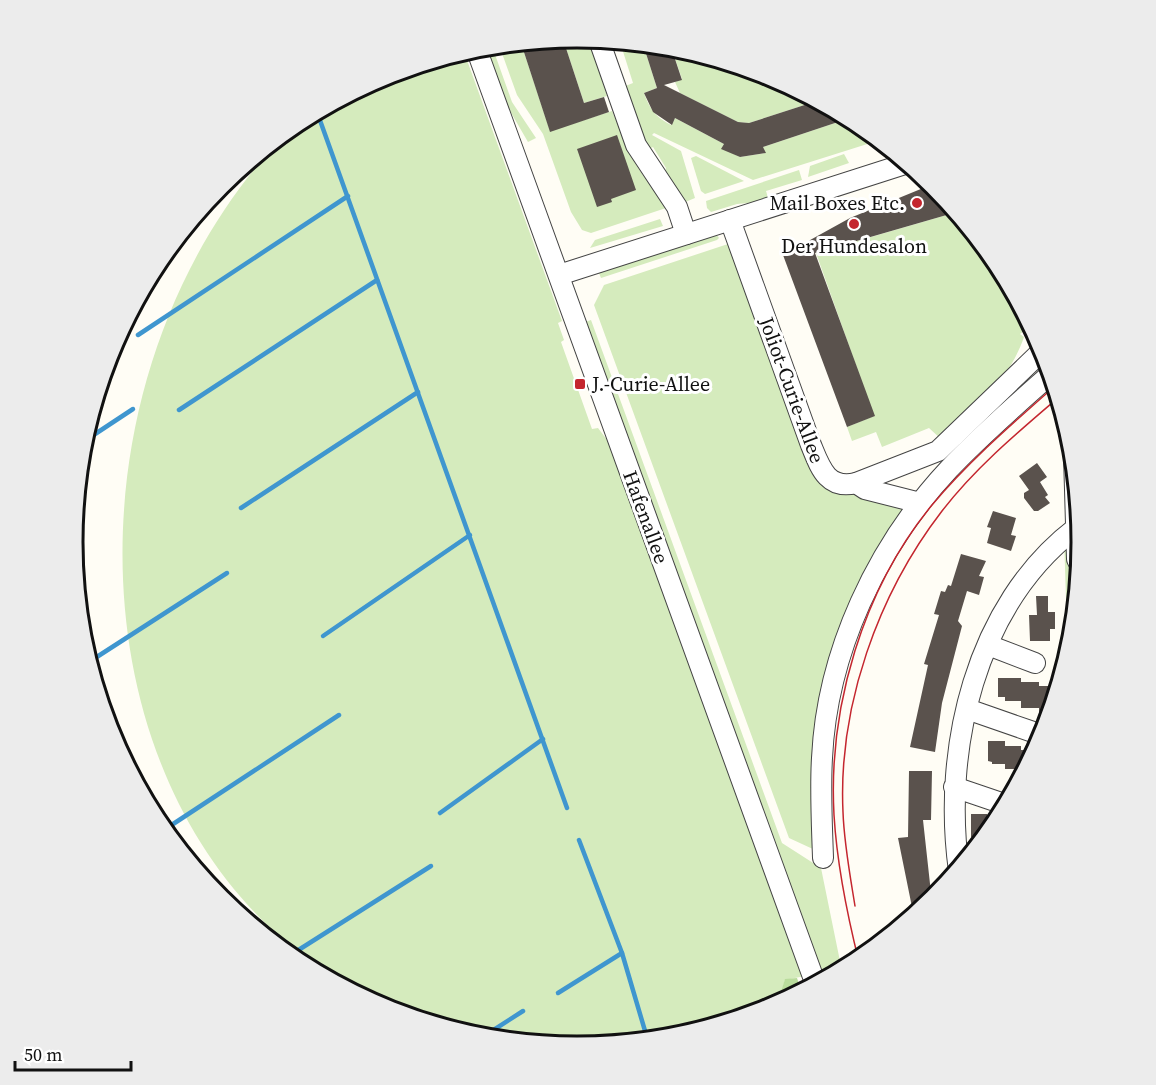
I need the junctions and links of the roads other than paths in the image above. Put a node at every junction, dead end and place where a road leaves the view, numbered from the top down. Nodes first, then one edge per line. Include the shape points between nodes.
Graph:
1 (602, 49) edge
2 (480, 58) edge
3 (898, 166) edge
4 (730, 220) junction
5 (686, 234) junction
6 (559, 274) junction
7 (1036, 356) edge
8 (1045, 380) edge
9 (856, 483) junction
10 (920, 503) junction
11 (1072, 531) edge
12 (988, 645) junction
13 (1035, 663) dead end
14 (967, 709) junction
15 (1035, 733) edge
16 (954, 786) junction
17 (998, 803) edge
18 (823, 858) dead end
19 (958, 859) edge
20 (813, 977) edge

1 - 5 street via 636,145 677,207
2 - 6 street, Hafenallee
3 - 4 street
4 - 5 street
4 - 9 street, Joliot-Curie-Allee via 824,475 834,483
5 - 6 street
6 - 20 street, Hafenallee
7 - 9 street via 938,450
8 - 10 street via 949,468
9 - 10 street, Joliot-Curie-Allee via 865,489
10 - 18 street via 887,550 863,597 838,664 822,757
11 - 12 street via 1049,549 1028,576
12 - 13 street
12 - 14 street
14 - 15 street
14 - 16 street
16 - 17 street
16 - 19 street

